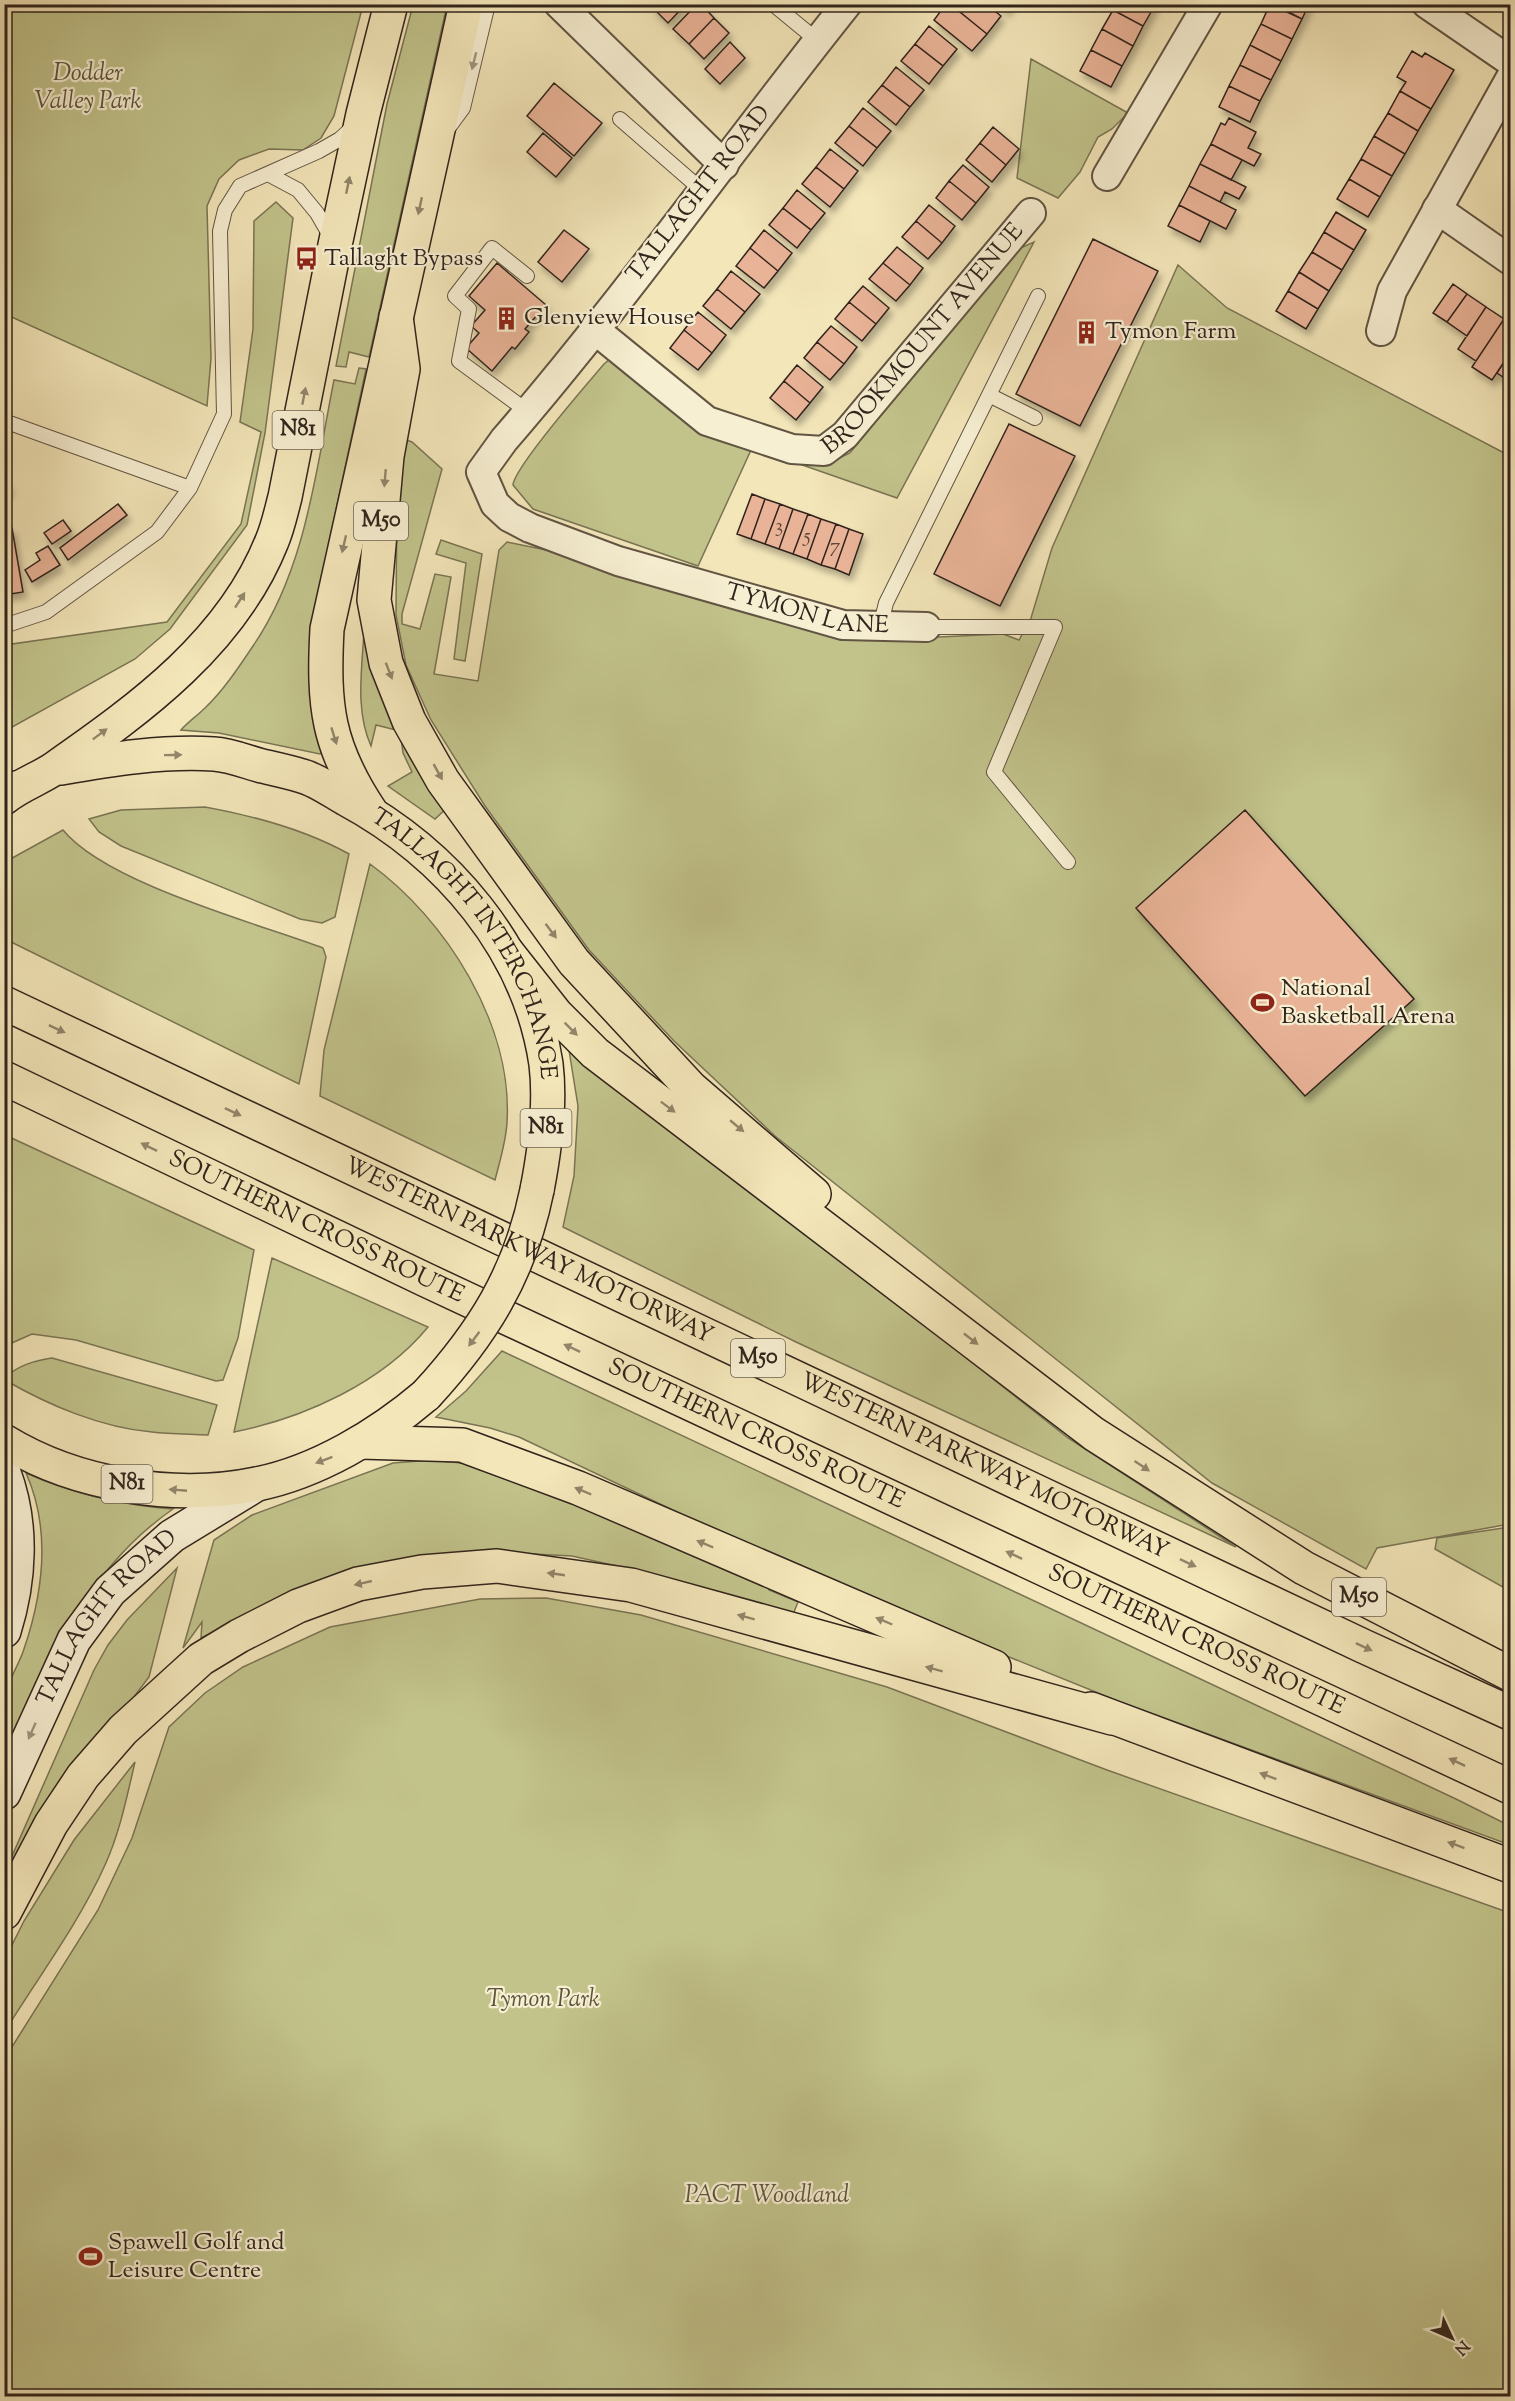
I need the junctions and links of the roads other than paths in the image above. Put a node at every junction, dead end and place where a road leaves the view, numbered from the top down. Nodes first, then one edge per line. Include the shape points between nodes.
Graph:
1 (392, 4) edge
2 (466, 4) edge
3 (488, 4) edge
4 (559, 4) edge
5 (772, 4) edge
6 (847, 4) edge
7 (1208, 4) edge
8 (1427, 4) edge
9 (818, 41) junction
10 (1510, 61) edge
11 (1510, 79) edge
12 (363, 114) junction
13 (620, 119) dead end
14 (432, 149) junction
15 (724, 165) junction
16 (268, 174) junction
17 (1107, 176) dead end
18 (704, 192) junction
19 (1437, 209) junction
20 (1031, 213) dead end
21 (335, 245) junction
22 (1510, 260) edge
23 (527, 276) dead end
24 (1038, 296) dead end
25 (396, 317) junction
26 (594, 329) junction
27 (1381, 331) dead end
28 (989, 395) junction
29 (527, 411) junction
30 (1035, 418) dead end
31 (4, 422) edge
32 (190, 488) junction
33 (690, 583) joint
34 (4, 626) edge
35 (879, 627) junction
36 (926, 627) joint
37 (53, 770) junction
38 (9, 792) edge
39 (371, 812) junction
40 (1068, 862) dead end
41 (507, 952) junction
42 (4, 1003) edge
43 (4, 1078) edge
44 (925, 1304) junction
45 (4, 1441) edge
46 (362, 1442) junction
47 (4, 1473) edge
48 (257, 1484) junction
49 (1212, 1511) junction
50 (4, 1631) edge
51 (1510, 1652) edge
52 (1510, 1674) edge
53 (1510, 1713) edge
54 (1112, 1718) junction
55 (1510, 1787) edge
56 (4, 1793) edge
57 (1510, 1866) edge
58 (4, 1913) edge

1 - 12 main road, N81
2 - 14 main road, N81
3 -> 14 lane, N81 via 463,108
4 - 15 street
5 - 9 lane
6 - 9 street, TALLAGHT ROAD
7 - 17 street
8 - 10 street
9 - 15 street, TALLAGHT ROAD
11 - 19 street
12 - 16 lane via 340,139
21 -> 12 main road, N81
13 - 18 lane
14 -> 25 main road, N81
15 - 18 street, TALLAGHT ROAD
16 - 21 lane via 298,190
16 - 32 lane via 240,186 225,210 220,231 224,414
18 - 26 street, TALLAGHT ROAD
19 - 22 street
19 - 27 street via 1392,291
20 - 26 street, BROOKMOUNT AVENUE via 845,435 824,451 792,448 707,421
37 -> 21 main road, N81 via 178,674 212,638 252,581 272,541 285,497
23 - 29 lane via 492,248 455,296 470,309 459,361
24 - 28 lane
25 -> 39 main road, N81 via 338,570 327,640 326,708 334,740
25 -> 44 main road, M50 via 403,369 387,456 374,600 386,663 409,721 443,781 500,862 574,962 615,1009 691,1088 837,1214
26 - 29 street, TALLAGHT ROAD
28 - 30 lane
28 - 35 lane via 886,603
29 - 33 street, TALLAGHT ROAD via 481,472 495,504 530,528
31 - 32 lane
32 - 34 lane via 157,532 70,597 46,612
33 - 35 street, TYMON LANE via 843,625
35 - 36 street, TYMON LANE
36 - 40 lane via 1054,627 994,772
37 - 38 main road, N81
37 -> 39 main road, TALLAGHT INTERCHANGE / N81 via 130,755 215,754 304,776
39 - 41 main road, TALLAGHT INTERCHANGE / N81 via 448,873
41 -> 44 main road, M50 via 556,1014 595,1053
41 -> 46 main road, TALLAGHT INTERCHANGE / N81, bridge via 529,999 546,1066 545,1148 520,1253 480,1331 459,1359 426,1395
42 -> 53 main road, WESTERN PARKWAY MOTORWAY / M50
55 -> 43 main road, SOUTHERN CROSS ROUTE via 426,1280
44 -> 49 main road, M50 via 1094,1434
48 -> 45 main road, TALLAGHT INTERCHANGE / N81 via 190,1491 136,1486 78,1474 23,1453
46 -> 48 main road, TALLAGHT INTERCHANGE / N81
54 -> 46 main road via 578,1488 462,1445
47 - 50 main road via 13,1499 17,1572
48 -> 56 main road, TALLAGHT ROAD via 172,1536 111,1591 74,1640
49 - 51 main road, M50 via 1313,1555
49 - 52 main road, M50 via 1304,1568
57 -> 54 main road
54 -> 58 main road via 631,1585 497,1566 422,1572 358,1584 298,1606 201,1659 123,1730 83,1776 51,1824

